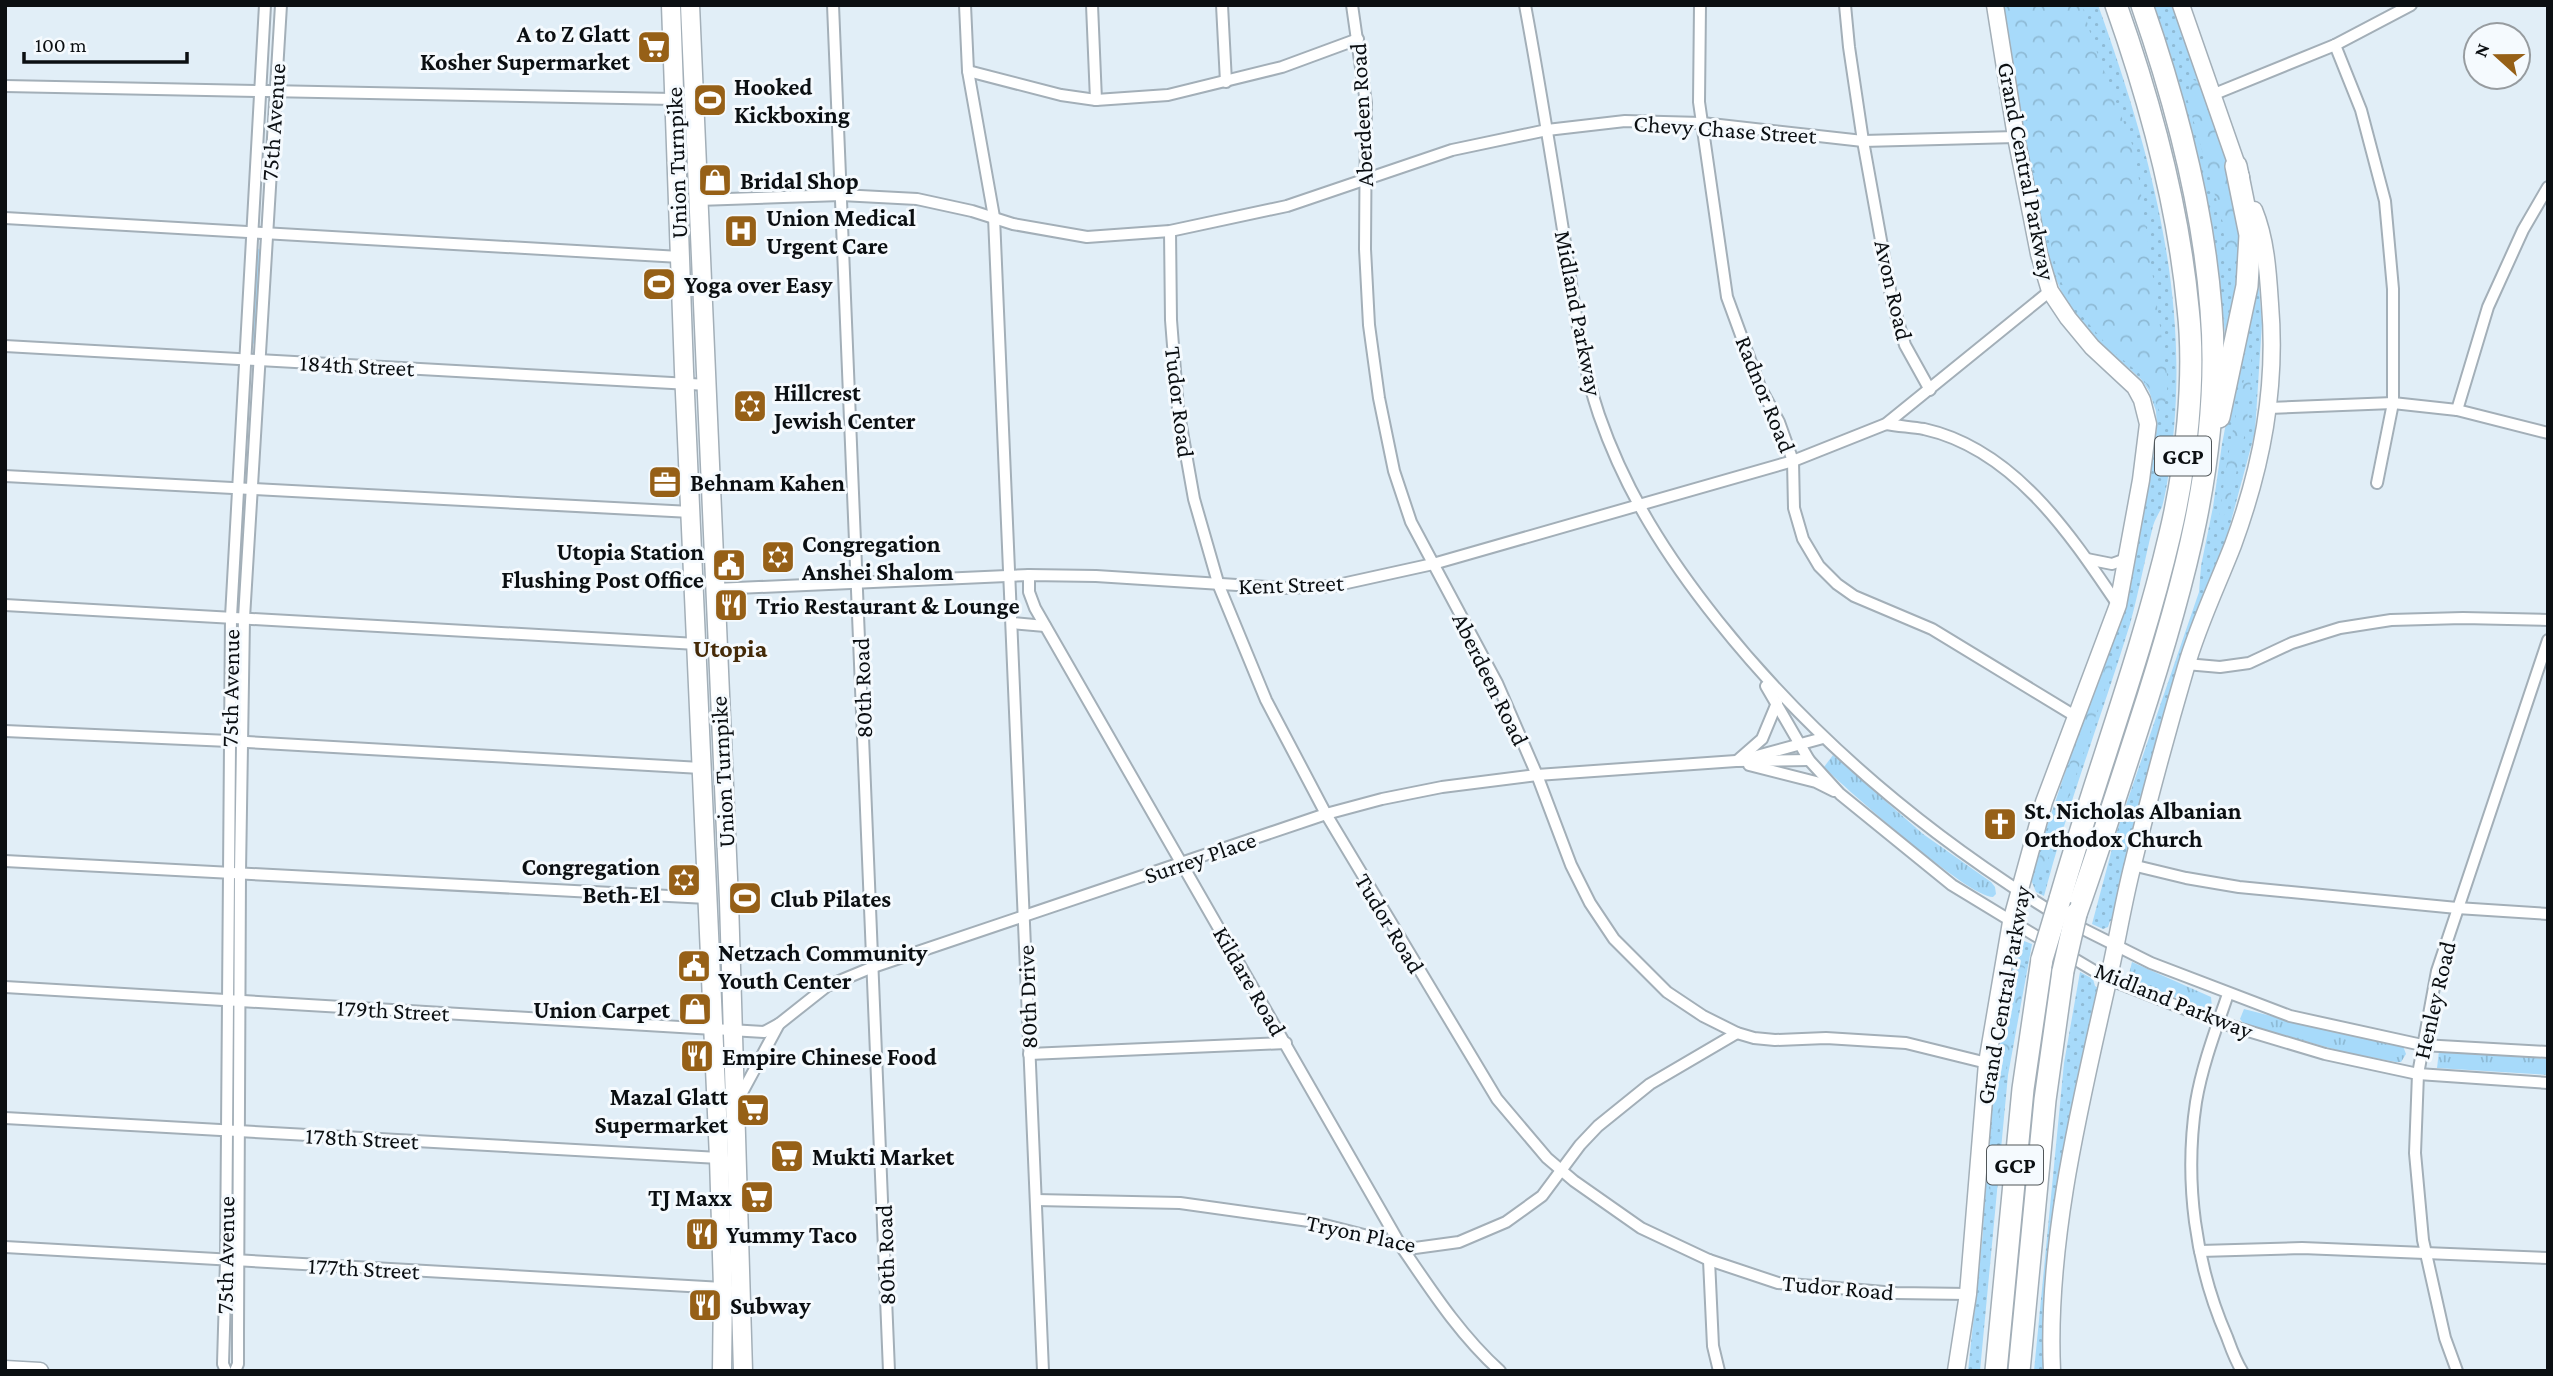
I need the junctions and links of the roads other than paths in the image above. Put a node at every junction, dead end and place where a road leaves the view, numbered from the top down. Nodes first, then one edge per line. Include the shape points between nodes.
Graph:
1 (265, 5) edge
2 (281, 5) edge
3 (671, 5) edge
4 (690, 5) edge
5 (833, 5) edge
6 (965, 5) edge
7 (1092, 5) edge
8 (1222, 5) edge
9 (1352, 5) edge
10 (1525, 5) edge
11 (1700, 5) edge
12 (1845, 5) edge
13 (1995, 5) edge
14 (2116, 5) edge
15 (2142, 5) edge
16 (2181, 5) edge
17 (2411, 5) edge
18 (1358, 39) junction
19 (2335, 46) junction
20 (968, 71) junction
21 (1226, 82) junction
22 (5, 86) edge
23 (260, 90) junction
24 (275, 90) junction
25 (2212, 94) junction
26 (673, 99) junction
27 (1096, 100) junction
28 (1702, 123) junction
29 (1547, 130) junction
30 (2016, 137) junction
31 (1863, 141) junction
32 (2236, 166) junction
33 (1366, 178) junction
34 (2548, 187) edge
35 (841, 195) junction
36 (698, 201) junction
37 (994, 217) junction
38 (5, 218) edge
39 (1170, 231) junction
40 (254, 232) junction
41 (266, 233) junction
42 (680, 257) junction
43 (2050, 291) junction
44 (5, 346) edge
45 (244, 358) junction
46 (260, 359) junction
47 (684, 384) junction
48 (708, 385) junction
49 (1930, 390) junction
50 (2393, 403) junction
51 (2269, 408) junction
52 (2457, 410) junction
53 (1886, 425) junction
54 (2548, 433) edge
55 (1794, 461) junction
56 (2206, 463) junction
57 (5, 476) edge
58 (2377, 483) dead end
59 (240, 488) junction
60 (252, 488) junction
61 (1637, 506) junction
62 (691, 512) junction
63 (2087, 559) junction
64 (2126, 559) junction
65 (1433, 564) junction
66 (1029, 575) junction
67 (1010, 576) junction
68 (858, 583) junction
69 (1219, 586) junction
70 (715, 589) junction
71 (5, 605) edge
72 (2118, 605) junction
73 (231, 617) junction
74 (244, 618) junction
75 (2548, 621) edge
76 (1012, 623) junction
77 (1045, 626) junction
78 (2548, 640) edge
79 (697, 644) junction
80 (1751, 663) junction
81 (2186, 664) junction
82 (1777, 703) junction
83 (2075, 716) junction
84 (5, 731) edge
85 (1823, 738) junction
86 (229, 741) junction
87 (242, 742) junction
88 (1800, 745) junction
89 (1808, 760) junction
90 (1736, 761) junction
91 (701, 768) junction
92 (1537, 775) junction
93 (1840, 794) junction
94 (1326, 814) junction
95 (5, 861) edge
96 (1182, 863) junction
97 (2132, 865) junction
98 (235, 872) junction
99 (2018, 891) junction
100 (707, 898) junction
101 (2457, 908) junction
102 (2548, 914) edge
103 (1024, 916) junction
104 (2011, 922) junction
105 (2115, 946) junction
106 (873, 967) junction
107 (2108, 979) junction
108 (5, 987) edge
109 (2228, 994) junction
110 (234, 1001) junction
111 (2218, 1022) junction
112 (779, 1024) junction
113 (722, 1029) junction
114 (1737, 1033) junction
115 (1286, 1043) junction
116 (2422, 1045) junction
117 (2548, 1052) edge
118 (1029, 1054) junction
119 (1987, 1063) junction
120 (2418, 1074) junction
121 (2548, 1083) edge
122 (736, 1104) junction
123 (5, 1118) edge
124 (227, 1130) junction
125 (239, 1130) junction
126 (719, 1158) junction
127 (2038, 1164) junction
128 (1562, 1170) junction
129 (1036, 1200) junction
130 (1401, 1246) junction
131 (5, 1247) edge
132 (2200, 1251) junction
133 (2424, 1252) junction
134 (2548, 1258) edge
135 (226, 1260) junction
136 (1709, 1260) junction
137 (239, 1261) junction
138 (723, 1288) junction
139 (1968, 1294) junction
140 (5, 1369) edge
141 (40, 1371) edge
142 (226, 1371) edge
143 (235, 1371) edge
144 (722, 1371) edge
145 (743, 1371) edge
146 (889, 1371) edge
147 (1043, 1371) edge
148 (1500, 1371) edge
149 (1719, 1371) edge
150 (1956, 1371) edge
151 (1996, 1371) edge
152 (2019, 1371) edge
153 (2030, 1371) edge
154 (2052, 1371) edge
155 (2242, 1371) edge
156 (2457, 1371) edge

1 - 23 street, 75th Avenue
2 - 24 street, 75th Avenue
3 - 26 main road, Union Turnpike
4 - 36 main road, Union Turnpike
5 - 35 street, 80th Road
6 - 20 street, 80th Drive
7 - 27 street
8 - 21 street
9 - 18 street, Aberdeen Road
10 - 29 street, Midland Parkway
11 - 28 street, Radnor Road
12 - 31 street, Avon Road
13 - 30 main road, Grand Central Parkway
14 - 151 highway, Grand Central Parkway / GCP, bridge via 2161,149 2178,236 2189,311 2183,457 2170,533 2150,606 2042,959 2023,1089
15 - 56 highway, GCP via 2160,57 2202,232 2212,311
16 - 25 main road
17 - 19 street
18 - 21 street
18 - 33 street, Aberdeen Road via 1366,103
19 - 25 street
19 - 50 street via 2361,110 2385,201 2393,289
20 - 27 street
20 - 37 street, 80th Drive
21 - 27 street via 1168,95
22 - 23 street
23 - 24 street
23 - 40 street, 75th Avenue
24 - 26 street
24 - 41 street, 75th Avenue
25 - 32 main road
26 - 42 main road, Union Turnpike
28 - 29 street, Chevy Chase Street via 1625,121
28 - 31 street, Chevy Chase Street
28 - 55 street, Radnor Road via 1727,298
29 - 33 street, Chevy Chase Street via 1452,149
29 - 61 street, Midland Parkway via 1581,349 1599,414
30 - 31 street, Chevy Chase Street
30 - 43 main road, Grand Central Parkway
31 - 49 street, Avon Road via 1892,301 1905,345
32 - 51 main road via 2257,216 2267,266 2272,364
32 - 56 highway via 2250,235 2247,286 2226,394
33 - 39 street, Chevy Chase Street via 1287,206
33 - 65 street, Aberdeen Road via 1369,325 1379,398 1394,471 1411,522
34 - 52 street via 2488,307
35 - 36 street, Chevy Chase Street
35 - 37 street, Chevy Chase Street via 917,199
35 - 68 street, 80th Road
36 - 48 main road, Union Turnpike
37 - 39 street, Chevy Chase Street via 1087,237
37 - 67 street, 80th Drive
38 - 40 street
39 - 69 street, Tudor Road via 1178,409 1194,499
40 - 41 street
40 - 45 street, 75th Avenue
41 - 42 street
41 - 46 street, 75th Avenue
42 - 47 main road, Union Turnpike
43 - 49 street
43 - 64 main road, Grand Central Parkway via 2092,346 2135,387 2146,411 2147,438
44 - 45 street, 184th Street
45 - 46 street, 184th Street
45 - 59 street, 75th Avenue
46 - 47 street, 184th Street
46 - 60 street, 75th Avenue
47 - 48 street, 184th Street
47 - 62 main road, Union Turnpike
48 - 70 main road, Union Turnpike
49 - 53 street
50 - 51 street
50 - 52 street
50 - 58 street
51 - 81 main road via 2254,479 2233,545
52 - 54 street
53 - 55 street, Kent Street
53 - 63 street via 1925,429 1994,460 2015,476
55 - 61 street, Kent Street
55 - 83 street, Radnor Road via 1794,508 1803,539 1819,566 1837,584 1854,596 1932,629
56 - 127 highway, GCP, bridge via 2176,611 2077,914 2063,971
57 - 59 street
59 - 60 street
59 - 73 street, 75th Avenue
60 - 62 street
60 - 74 street, 75th Avenue
61 - 65 street, Kent Street
61 - 80 street, Midland Parkway
62 - 79 main road, Union Turnpike
63 - 64 street via 2112,564
63 - 72 street
64 - 72 main road, Grand Central Parkway
65 - 69 street, Kent Street via 1333,586
65 - 92 street, Aberdeen Road via 1497,683
66 - 67 street, Kent Street
66 - 69 street, Kent Street
66 - 77 street, Kildare Road via 1029,592
67 - 68 street, Kent Street
67 - 76 street, 80th Drive
68 - 70 street, Kent Street
68 - 106 street, 80th Road
69 - 94 street, Tudor Road via 1266,700
70 - 113 main road, Union Turnpike via 729,901
71 - 73 street
72 - 83 main road, Grand Central Parkway
73 - 74 street
73 - 86 street, 75th Avenue
74 - 79 street
74 - 87 street, 75th Avenue
75 - 81 street via 2391,620 2340,628 2249,663 2220,667
76 - 77 street
76 - 103 street, 80th Drive
77 - 96 street, Kildare Road
78 - 101 street, Henley Road
79 - 91 main road, Union Turnpike
80 - 82 street, Midland Parkway
80 - 85 street, Midland Parkway
81 - 97 main road
82 - 88 street, Midland Parkway
82 - 90 street via 1762,739
83 - 99 main road, Grand Central Parkway
84 - 86 street
85 - 88 street, Surrey Place
85 - 89 street
85 - 99 street, Midland Parkway via 1971,860
86 - 87 street
86 - 98 street, 75th Avenue
87 - 91 street
87 - 98 street, 75th Avenue
88 - 89 street, Midland Parkway
88 - 90 street, Surrey Place
89 - 90 street, Surrey Place
89 - 93 street, Midland Parkway
90 - 92 street, Surrey Place
90 - 93 street via 1816,782
91 - 100 main road, Union Turnpike
92 - 94 street, Surrey Place via 1442,787
92 - 114 street, Aberdeen Road via 1571,865 1614,939 1667,992
93 - 104 street, Midland Parkway via 1952,885
94 - 96 street, Surrey Place
94 - 128 street, Tudor Road via 1497,1099
95 - 98 street
96 - 103 street, Surrey Place
96 - 115 street, Kildare Road
97 - 101 street via 2239,887
97 - 105 main road
98 - 100 street
98 - 110 street, 75th Avenue
99 - 104 main road, Grand Central Parkway
99 - 105 street, Midland Parkway
100 - 113 main road, Union Turnpike
101 - 102 street
101 - 116 street, Henley Road via 2437,971
103 - 106 street, Surrey Place
103 - 118 street, 80th Drive
104 - 107 street, Midland Parkway
104 - 119 main road, Grand Central Parkway
105 - 107 main road
105 - 109 street, Midland Parkway
106 - 112 street, Surrey Place via 827,986
106 - 146 street, 80th Road
107 - 111 street, Midland Parkway
107 - 154 main road via 2075,1127 2062,1217
108 - 110 street, 179th Street
109 - 111 street
109 - 116 street, Midland Parkway via 2290,1016
110 - 113 street, 179th Street
110 - 124 street, 75th Avenue
110 - 125 street, 75th Avenue
111 - 120 street, Midland Parkway via 2325,1054
111 - 132 street via 2197,1101 2191,1175
112 - 113 street, 179th Street via 764,1032
112 - 122 street, Surrey Place
113 - 122 main road, Union Turnpike
113 - 126 main road, Union Turnpike
114 - 119 street, Aberdeen Road via 1775,1040 1906,1043
114 - 128 street, Tryon Place via 1650,1084 1598,1126
115 - 118 street
115 - 130 street, Kildare Road
116 - 117 street, Midland Parkway
116 - 120 street, Henley Road
118 - 129 street, 80th Drive
119 - 139 main road, Grand Central Parkway
120 - 121 street, Midland Parkway
120 - 133 street, Henley Road via 2415,1153
122 - 145 main road, Union Turnpike
123 - 124 street, 178th Street
124 - 125 street, 178th Street
124 - 135 street, 75th Avenue
125 - 126 street, 178th Street
125 - 137 street, 75th Avenue
126 - 138 main road, Union Turnpike
127 - 152 highway, GCP
127 - 153 highway
128 - 130 street, Tryon Place via 1542,1196 1506,1222 1459,1242
128 - 136 street, Tudor Road via 1641,1228
129 - 130 street, Tryon Place via 1180,1203 1309,1222
129 - 147 street, 80th Drive
130 - 148 street, Kildare Road via 1442,1306
131 - 135 street, 177th Street
132 - 133 street
132 - 155 street via 2216,1312
133 - 134 street
133 - 156 street, Henley Road
135 - 137 street, 177th Street
135 - 142 street, 75th Avenue
136 - 139 street, Tudor Road via 1779,1283
136 - 149 street via 1713,1346
137 - 138 street, 177th Street
137 - 143 street, 75th Avenue
138 - 144 main road, Union Turnpike
139 - 150 main road, Grand Central Parkway
140 - 141 main road

